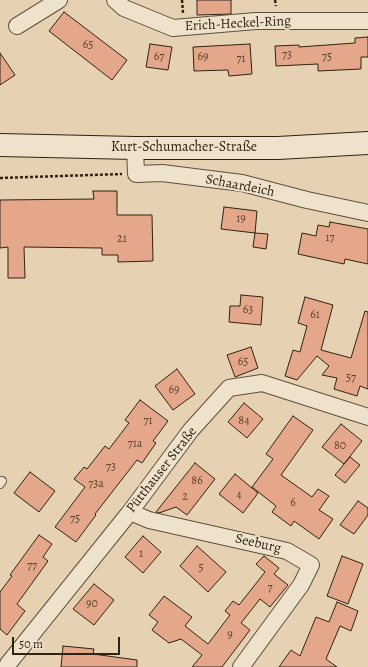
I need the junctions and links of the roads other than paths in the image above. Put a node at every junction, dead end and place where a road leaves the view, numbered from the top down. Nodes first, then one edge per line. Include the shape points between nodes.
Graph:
1 (58, 0) edge
2 (115, 0) edge
3 (368, 21) edge
4 (16, 26) dead end
5 (368, 143) edge
6 (0, 145) edge
7 (135, 148) junction
8 (368, 213) edge
9 (368, 418) edge
10 (130, 512) junction
11 (5, 663) edge
12 (241, 667) edge

1 - 4 street
2 - 3 street, Erich-Heckel-Ring via 124,8 172,28 256,21
5 - 7 main road, Kurt-Schumacher-Straße via 278,148
6 - 7 main road, Kurt-Schumacher-Straße
7 - 8 street, Schaardeich via 136,174 162,174 242,183
9 - 10 street, Pütthauser Straße via 262,383 230,388 191,430
10 - 11 street, Pütthauser Straße
10 - 12 street, Seeburg via 149,520 287,551 311,566 302,585

